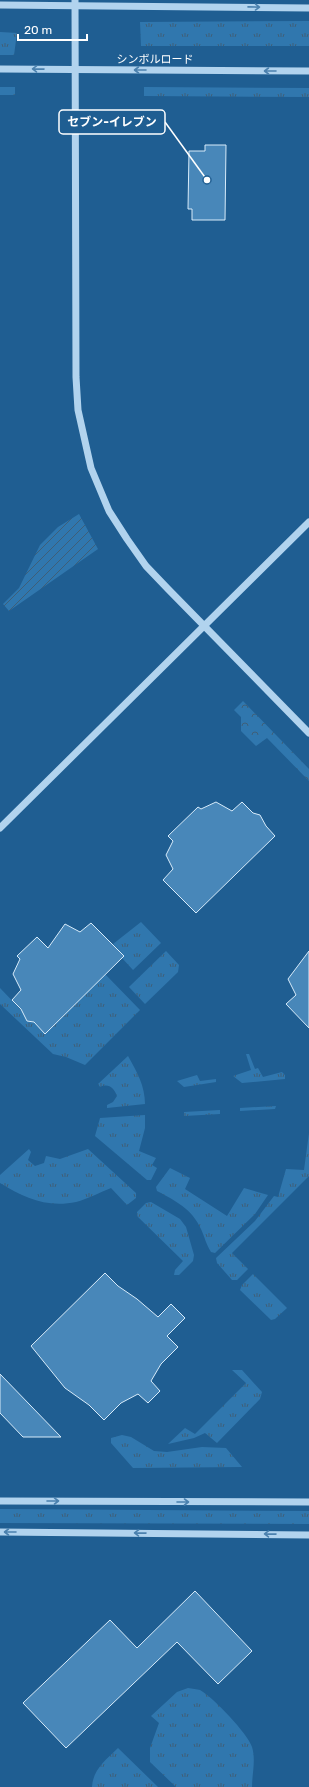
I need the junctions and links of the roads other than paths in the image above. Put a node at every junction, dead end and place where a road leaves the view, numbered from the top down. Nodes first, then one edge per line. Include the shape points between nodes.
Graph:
1 (75, 3) edge
2 (0, 5) edge
3 (309, 8) edge
4 (0, 69) edge
5 (76, 69) junction
6 (309, 71) edge
7 (309, 522) edge
8 (204, 626) junction
9 (309, 733) edge
10 (0, 828) edge
11 (0, 1501) edge
12 (309, 1502) edge
13 (0, 1532) edge
14 (309, 1535) edge

1 - 2 street
1 -> 3 street
1 - 5 street
5 -> 4 street, シンボルロード
6 -> 5 street, シンボルロード
5 - 8 street via 76,377 78,410 91,468 109,511 146,566
7 - 8 street
8 - 9 street
8 - 10 street
11 -> 12 street
14 -> 13 street

